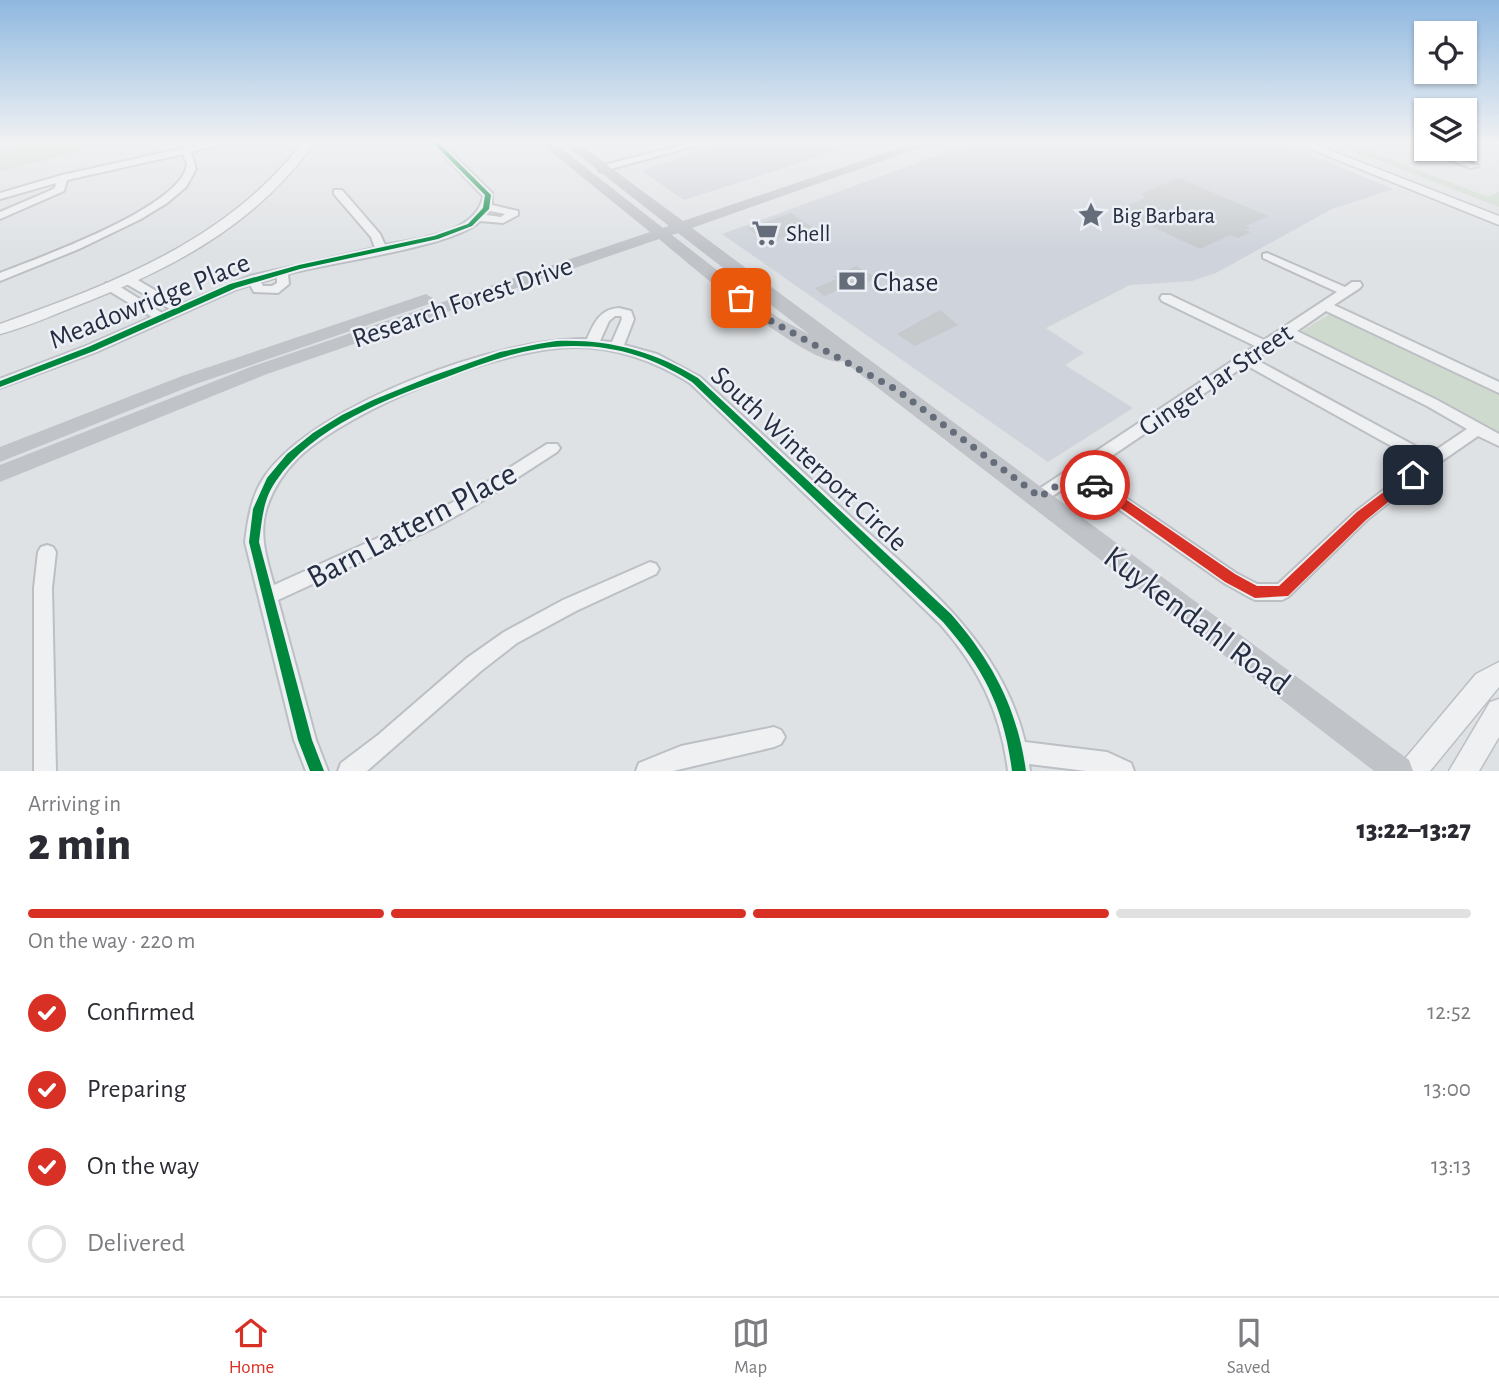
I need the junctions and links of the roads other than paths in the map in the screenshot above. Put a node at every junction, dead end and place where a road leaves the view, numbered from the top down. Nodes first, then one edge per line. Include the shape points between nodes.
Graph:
1 (62, 178) joint
2 (186, 178) edge
3 (283, 178) edge
4 (472, 178) edge
5 (596, 178) edge
6 (612, 178) edge
7 (806, 178) edge
8 (1389, 178) edge
9 (1412, 178) edge
10 (338, 192) dead end
11 (0, 197) edge
12 (487, 207) junction
13 (1499, 212) edge
14 (0, 216) edge
15 (478, 219) junction
16 (1499, 222) edge
17 (664, 226) junction
18 (381, 249) junction
19 (1267, 256) dead end
20 (0, 278) edge
21 (127, 279) junction
22 (110, 286) junction
23 (1166, 298) dead end
24 (1325, 306) junction
25 (179, 309) junction
26 (160, 317) junction
27 (0, 329) edge
28 (1287, 331) junction
29 (592, 344) junction
30 (617, 346) junction
31 (1265, 346) junction
32 (1245, 359) junction
33 (0, 384) edge
34 (1499, 388) edge
35 (1478, 429) junction
36 (1499, 441) edge
37 (552, 448) dead end
38 (0, 455) edge
39 (1430, 461) junction
40 (1077, 472) junction
41 (0, 474) edge
42 (1040, 497) junction
43 (47, 552) dead end
44 (650, 569) dead end
45 (269, 596) junction
46 (1499, 673) edge
47 (1499, 711) edge
48 (774, 737) dead end
49 (1019, 762) edge
50 (45, 771) edge
51 (317, 771) edge
52 (349, 771) edge
53 (647, 771) edge
54 (1123, 771) edge
55 (1398, 771) edge
56 (1413, 771) edge
57 (1463, 771) edge

1 - 11 street
1 - 14 street via 60,189
2 - 20 street via 165,200 93,238
3 - 21 street via 254,205 202,239
4 - 12 street via 488,195
5 - 17 main road, Kuykendahl Road
6 - 17 main road, Kuykendahl Road
7 - 17 main road, Research Forest Drive
8 - 16 street
9 - 13 street
10 - 18 street via 376,236
12 - 15 street
12 - 15 street via 514,213 503,220
15 - 18 street, Meadowridge Place via 447,235
17 - 38 main road, Research Forest Drive via 232,365
17 - 41 main road, Research Forest Drive via 248,375
17 - 42 main road, Kuykendahl Road via 771,321 897,390
18 - 25 street, Meadowridge Place via 254,279
19 - 24 street, Ginger Jar Street via 1351,288
21 - 22 street
21 - 25 street
22 - 26 street
22 - 27 street
23 - 31 street
24 - 28 street, Ginger Jar Street
24 - 34 street
25 - 26 street, Meadowridge Place
26 - 33 street, Meadowridge Place
28 - 31 street, Ginger Jar Street
28 - 35 street
29 - 30 street, South Winterport Circle
29 - 30 street via 604,317 619,311 628,319
29 - 45 street, South Winterport Circle via 554,344 488,358 362,407 318,433 279,472 255,516 254,542
30 - 49 street, South Winterport Circle via 661,360 695,380 947,618 968,640 994,682 1006,708
31 - 32 street, Ginger Jar Street
32 - 39 street
32 - 40 street, Ginger Jar Street
35 - 36 street
35 - 39 street
37 - 45 street, Barn Lattern Place via 430,522
39 - 40 street via 1361,516 1282,592 1255,592 1230,578
40 - 42 street, Ginger Jar Street
42 - 55 main road, Kuykendahl Road
43 - 50 street via 43,588
44 - 52 street via 560,609 511,637 468,668
45 - 51 street, South Winterport Circle
46 - 56 street via 1485,682
47 - 57 street
48 - 53 street via 681,757
49 - 54 street via 1107,764

